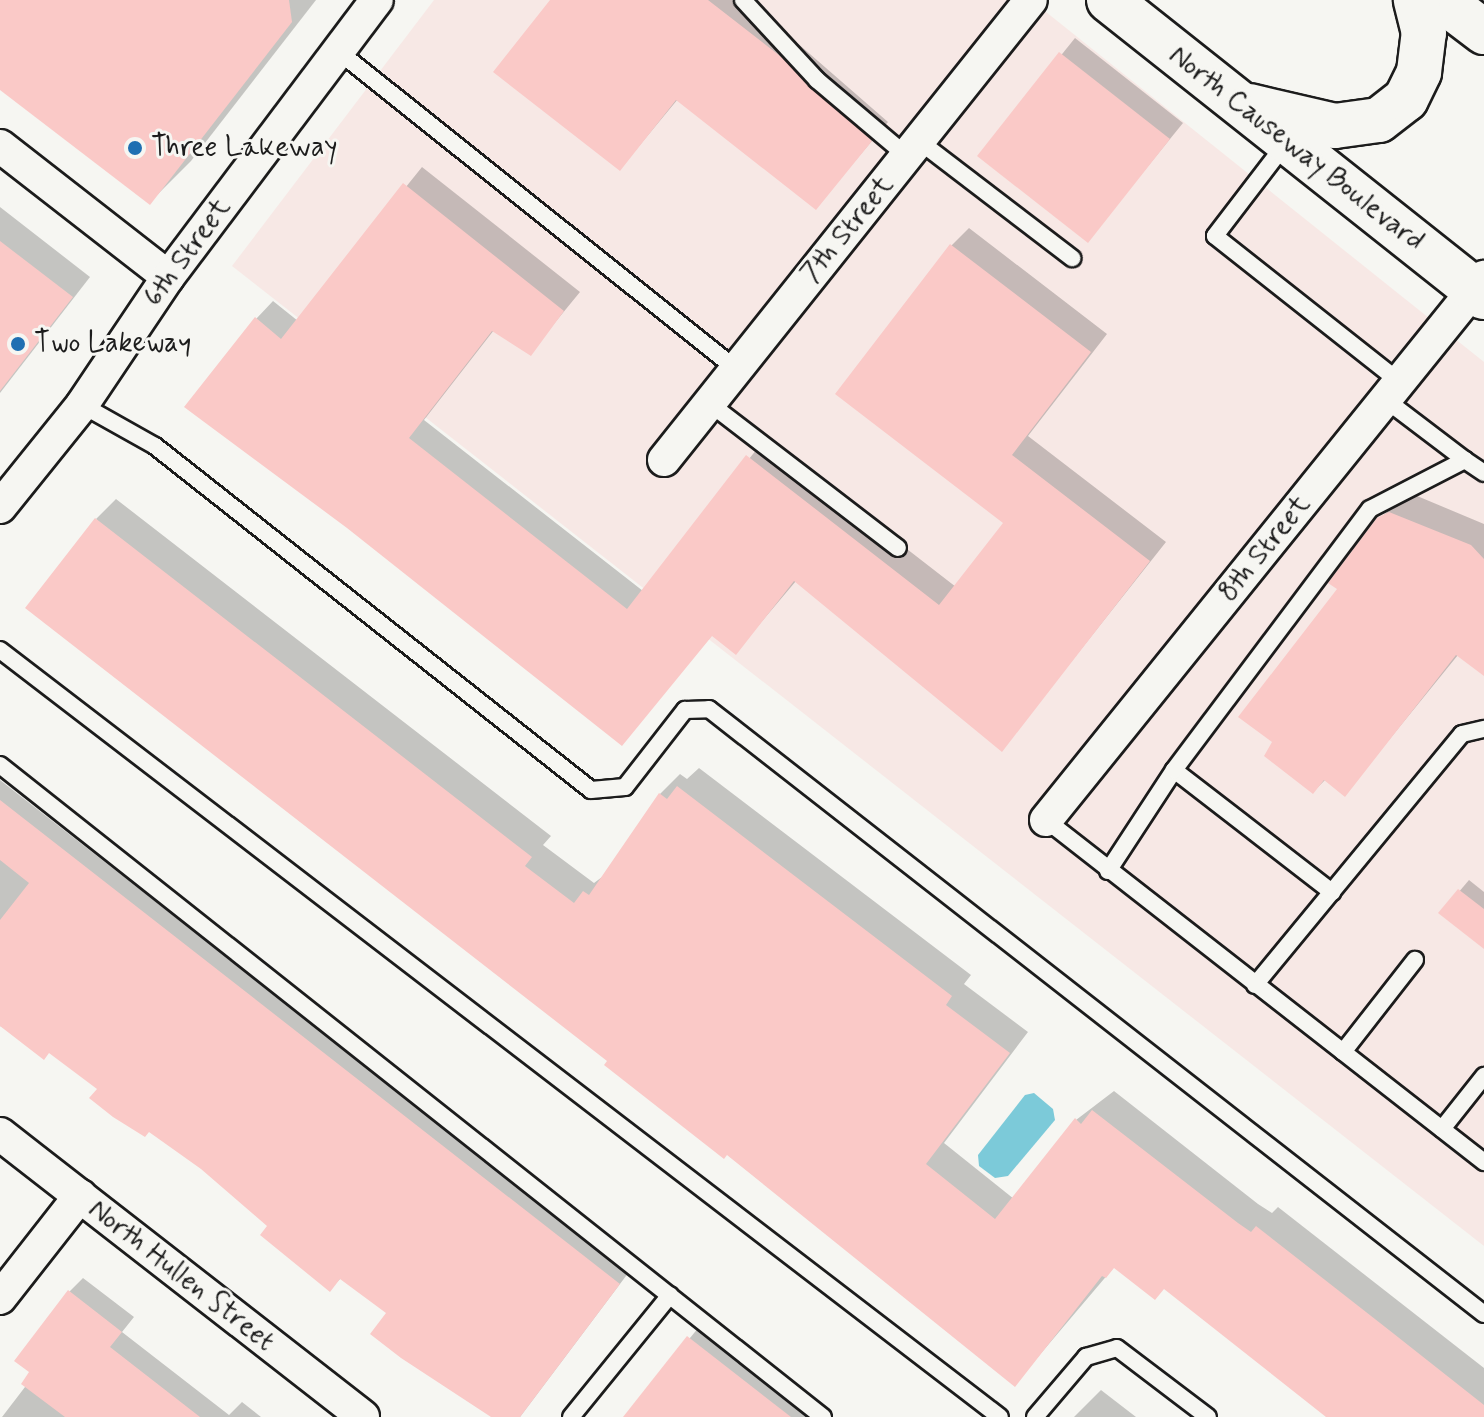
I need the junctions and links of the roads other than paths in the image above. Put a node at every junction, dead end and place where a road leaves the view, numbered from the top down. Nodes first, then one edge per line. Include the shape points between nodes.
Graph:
1 (377, 0) edge
2 (743, 0) edge
3 (1031, 0) edge
4 (1109, 0) edge
5 (1416, 0) edge
6 (1442, 0) edge
7 (1484, 32) edge
8 (338, 51) junction
9 (1239, 104) junction
10 (1286, 143) junction
11 (0, 146) edge
12 (913, 148) junction
13 (1072, 258) dead end
14 (168, 277) junction
15 (1481, 288) edge
16 (736, 369) junction
17 (1393, 391) junction
18 (709, 403) junction
19 (82, 405) junction
20 (664, 460) dead end
21 (1465, 460) junction
22 (1484, 473) edge
23 (0, 507) edge
24 (898, 548) dead end
25 (0, 650) edge
26 (1484, 729) edge
27 (0, 765) edge
28 (1174, 770) junction
29 (1046, 820) joint
30 (1108, 871) junction
31 (1332, 892) junction
32 (1415, 960) dead end
33 (1255, 985) junction
34 (1343, 1052) junction
35 (1484, 1076) edge
36 (1442, 1129) junction
37 (0, 1134) edge
38 (1484, 1162) edge
39 (80, 1196) junction
40 (670, 1295) junction
41 (0, 1298) edge
42 (1484, 1314) edge
43 (363, 1417) edge
44 (571, 1417) edge
45 (823, 1417) edge
46 (1000, 1417) edge
47 (1035, 1417) edge
48 (1208, 1417) edge

1 - 8 street, 6th Street
2 - 12 lane via 817,80
3 - 12 street, 7th Street
4 - 9 highway, North Causeway Boulevard
5 - 9 highway via 1424,33 1419,72 1406,99 1379,120 1335,126
6 - 7 highway
8 - 14 street, 6th Street
8 - 16 lane
9 - 10 highway, North Causeway Boulevard
10 - 15 highway, North Causeway Boulevard
10 - 17 lane via 1215,236
11 - 14 street
12 - 13 lane
12 - 16 street, 7th Street
14 - 19 street, 6th Street
15 - 17 street, 8th Street
16 - 18 street, 7th Street
17 - 21 lane
17 - 29 street, 8th Street
18 - 20 street, 7th Street
18 - 24 lane
19 - 23 street, 6th Street
19 - 42 lane via 155,446 591,790 625,787 685,710 709,709
21 - 22 lane
21 - 28 lane via 1370,509
25 - 46 lane
26 - 31 lane via 1462,734
27 - 40 lane
28 - 30 lane
28 - 31 lane
29 - 30 lane
30 - 33 lane
31 - 33 lane
32 - 34 lane
33 - 34 lane
34 - 36 lane
35 - 36 lane
36 - 38 lane
37 - 39 street, North Hullen Street
39 - 41 street
39 - 43 street, North Hullen Street
40 - 44 lane
40 - 45 lane
47 - 48 lane via 1086,1357 1117,1348

